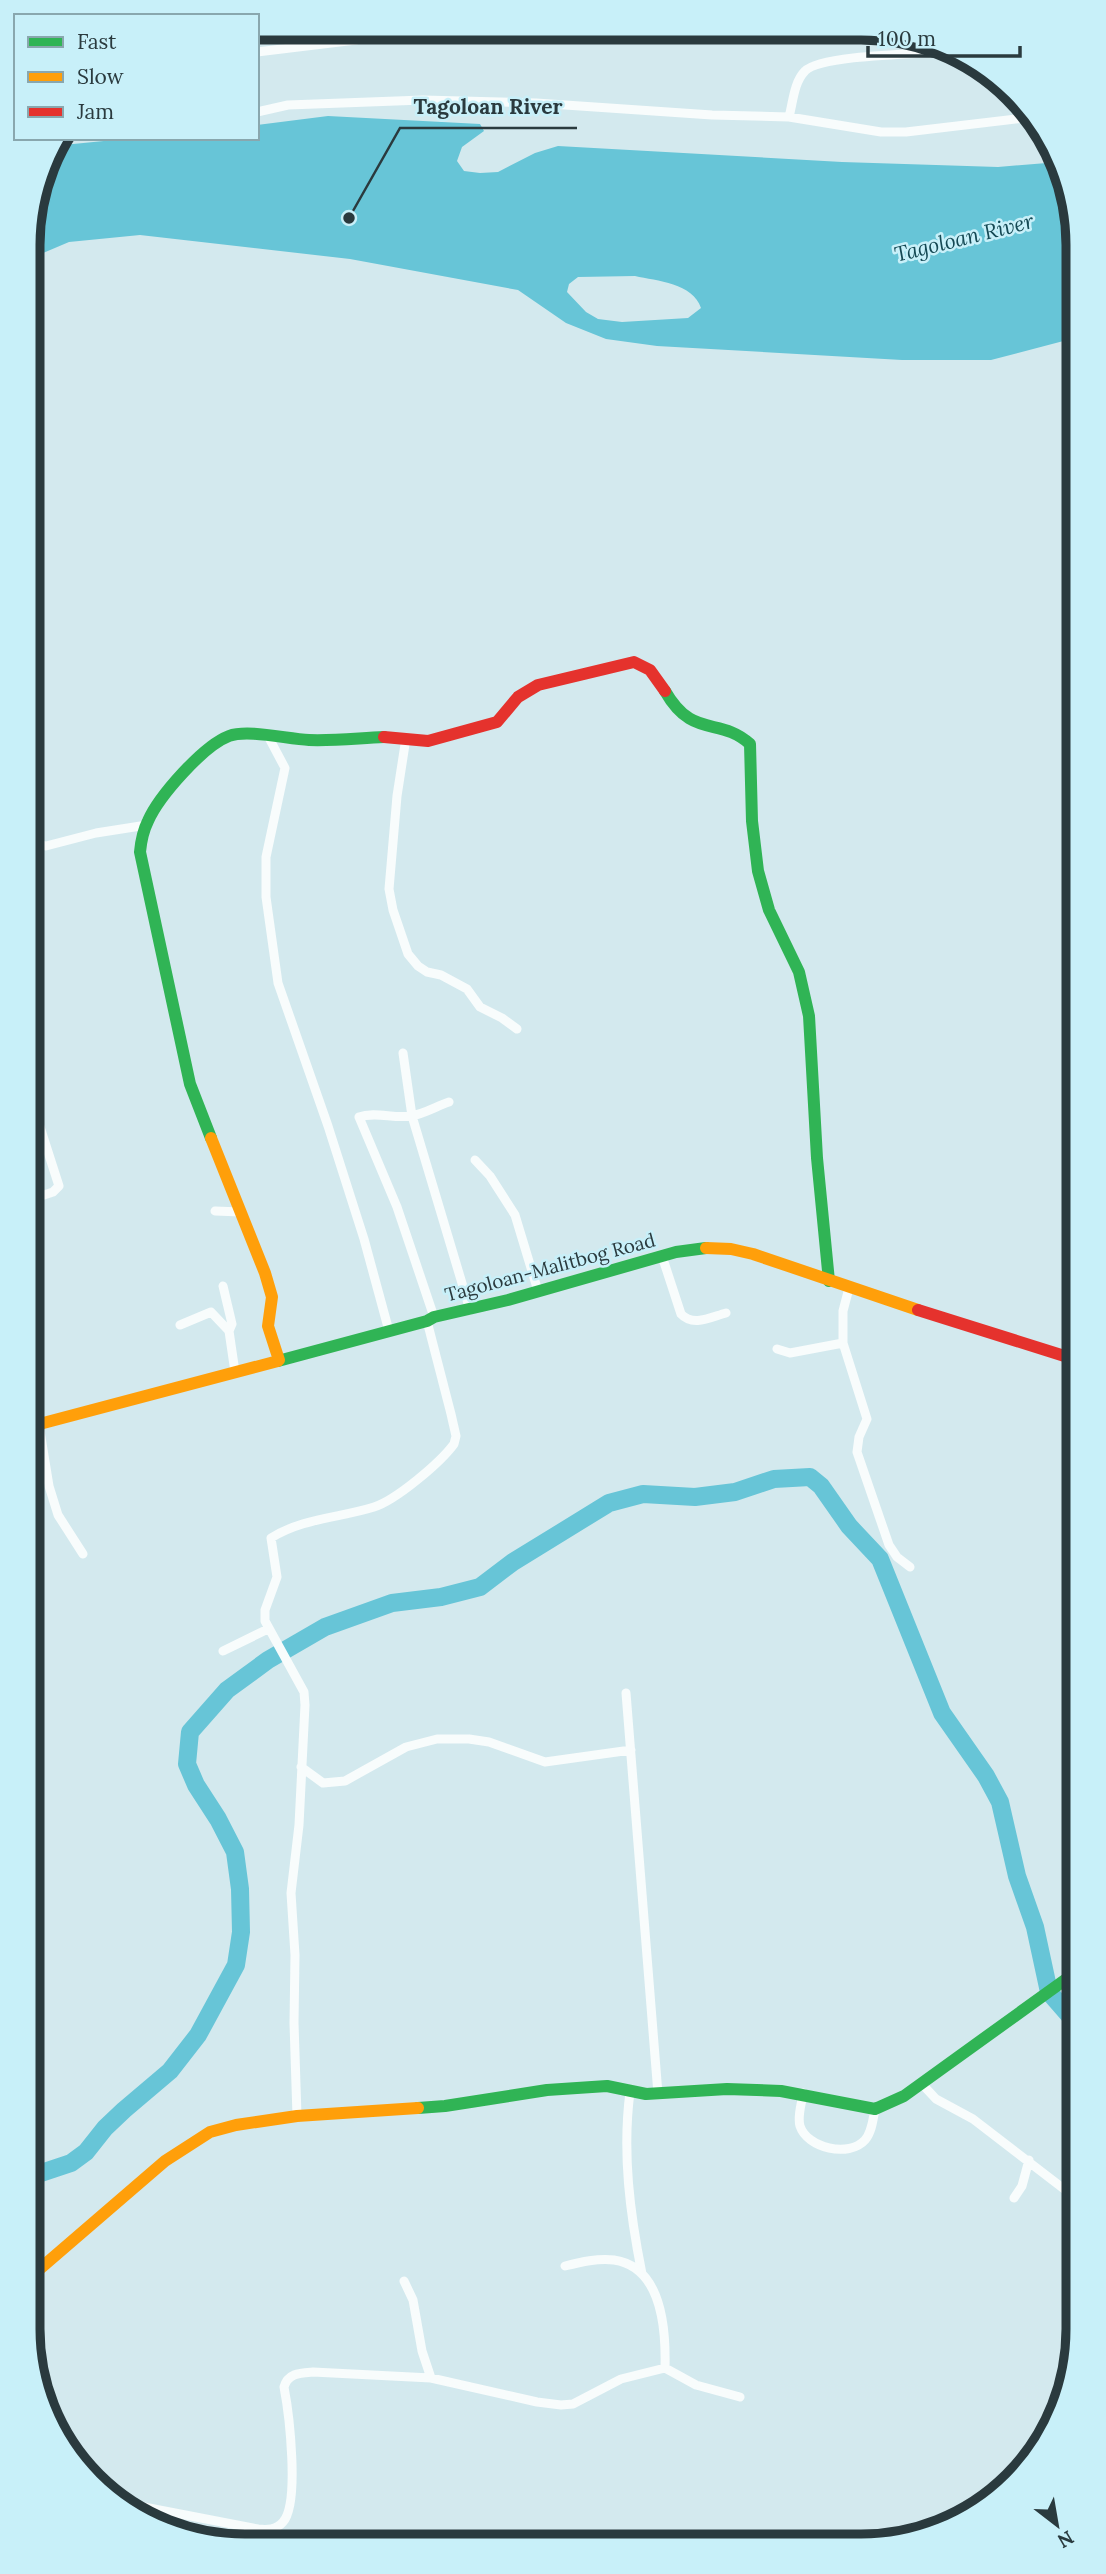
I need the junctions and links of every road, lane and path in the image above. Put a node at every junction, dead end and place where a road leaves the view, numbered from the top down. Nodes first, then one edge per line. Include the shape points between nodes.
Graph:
1 (356, 40) edge
2 (259, 52) edge
3 (931, 53) edge
4 (259, 112) edge
5 (789, 117) junction
6 (1021, 118) edge
7 (268, 736) junction
8 (406, 738) junction
9 (147, 825) junction
10 (41, 845) edge
11 (517, 1029) dead end
12 (403, 1053) dead end
13 (449, 1102) dead end
14 (412, 1116) junction
15 (41, 1129) edge
16 (475, 1160) dead end
17 (41, 1196) edge
18 (215, 1211) dead end
19 (241, 1212) junction
20 (662, 1256) junction
21 (829, 1281) junction
22 (223, 1286) dead end
23 (849, 1288) junction
24 (538, 1291) junction
25 (470, 1310) junction
26 (726, 1313) dead end
27 (430, 1319) junction
28 (180, 1325) dead end
29 (229, 1331) junction
30 (388, 1331) junction
31 (843, 1343) junction
32 (777, 1349) dead end
33 (1065, 1356) edge
34 (279, 1360) junction
35 (235, 1371) junction
36 (40, 1425) edge
37 (40, 1449) edge
38 (83, 1554) dead end
39 (910, 1567) dead end
40 (268, 1629) junction
41 (223, 1650) dead end
42 (626, 1693) dead end
43 (631, 1750) junction
44 (302, 1767) junction
45 (1065, 1981) edge
46 (922, 2084) junction
47 (630, 2092) junction
48 (658, 2094) junction
49 (803, 2094) junction
50 (875, 2109) junction
51 (297, 2116) junction
52 (1029, 2160) junction
53 (1065, 2189) edge
54 (1014, 2198) dead end
55 (565, 2266) dead end
56 (40, 2269) edge
57 (642, 2275) junction
58 (404, 2281) dead end
59 (665, 2368) junction
60 (432, 2378) junction
61 (740, 2397) dead end
62 (145, 2507) edge
63 (269, 2530) junction
64 (267, 2534) edge

1 - 2 street
3 - 5 street via 811,66 799,80
4 - 5 street via 288,105 423,100
5 - 6 street via 894,132
7 - 8 street
7 - 9 street via 241,734 213,745 180,775
7 - 30 street via 285,768 266,857 266,897 278,983 364,1239
8 - 11 street via 389,889 408,954 427,972 467,989 481,1007
8 - 21 street via 428,741 491,724 538,685 634,662 649,667 682,716 750,744 758,871 769,910 799,972 809,1016
9 - 10 street
9 - 19 street via 140,852 190,1084
12 - 14 street
13 - 14 street
14 - 25 street
14 - 27 street via 359,1117 397,1207
15 - 17 street via 59,1186
16 - 24 street via 515,1215
18 - 19 street
19 - 34 street via 272,1297 267,1320
20 - 21 street, Tagoloan-Malitbog Road via 691,1249 731,1249
20 - 24 street, Tagoloan-Malitbog Road
20 - 26 street via 684,1318 695,1321
21 - 23 street, Tagoloan-Malitbog Road
22 - 29 street via 232,1324
23 - 31 street
23 - 33 street, Tagoloan-Malitbog Road
24 - 25 street, Tagoloan-Malitbog Road
25 - 27 street, Tagoloan-Malitbog Road
27 - 30 street, Tagoloan-Malitbog Road
27 - 40 street via 454,1444 388,1501 298,1524 271,1538 277,1577 264,1616
28 - 29 street via 211,1312
29 - 35 street
30 - 34 street, Tagoloan-Malitbog Road
31 - 32 street via 790,1353
31 - 39 street via 867,1419 857,1447 864,1478 889,1545
34 - 35 street, Tagoloan-Malitbog Road
35 - 36 street, Tagoloan-Malitbog Road
37 - 38 street via 58,1515
40 - 41 street
40 - 44 street via 304,1692
42 - 43 street
43 - 44 street via 545,1762 489,1742 451,1738 406,1747 345,1781 323,1783
43 - 48 street
44 - 51 street via 291,1893
45 - 46 street
46 - 50 street
46 - 52 street via 936,2099 961,2111
47 - 48 street
47 - 51 street via 613,2086 547,2090 445,2106
47 - 57 street via 627,2159
48 - 49 street via 727,2089
49 - 50 street
49 - 50 street via 802,2131 812,2142 835,2149 863,2143
51 - 56 street via 217,2130 196,2140 139,2181
52 - 53 street
52 - 54 street
55 - 57 street via 614,2260
57 - 59 street via 660,2308
58 - 60 street
59 - 60 street via 621,2379 567,2405
59 - 61 street via 696,2385
60 - 63 street via 313,2372 288,2379 284,2387 292,2451 289,2499 285,2520
62 - 63 street
63 - 64 street

